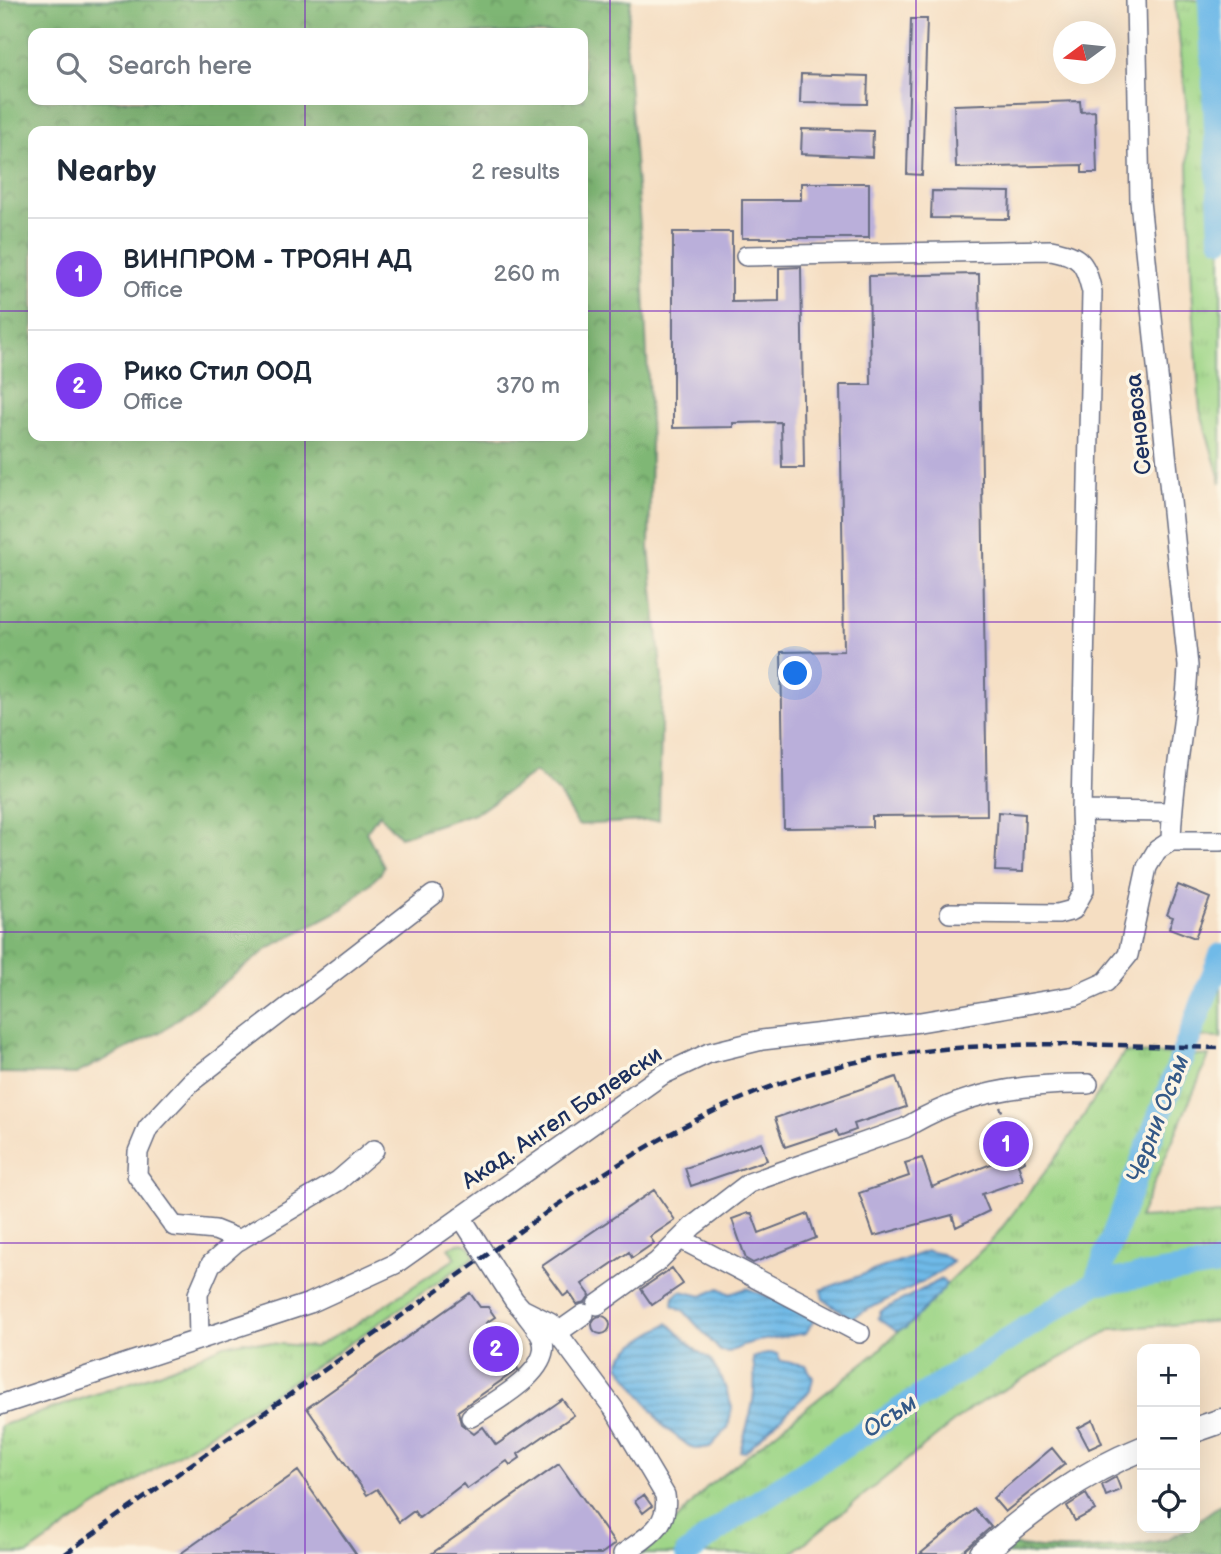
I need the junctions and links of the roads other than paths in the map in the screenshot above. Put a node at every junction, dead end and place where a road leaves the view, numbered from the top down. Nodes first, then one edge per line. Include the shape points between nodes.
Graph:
1 (1136, 0) edge
2 (746, 256) dead end
3 (1081, 811) junction
4 (1172, 812) junction
5 (1171, 841) junction
6 (1221, 841) edge
7 (433, 895) dead end
8 (950, 913) dead end
9 (1088, 1084) dead end
10 (374, 1150) dead end
11 (461, 1217) junction
12 (681, 1239) junction
13 (240, 1240) junction
14 (522, 1309) junction
15 (557, 1333) junction
16 (860, 1333) dead end
17 (199, 1339) junction
18 (0, 1405) edge
19 (471, 1417) dead end
20 (1221, 1422) edge
21 (1200, 1428) edge
22 (1137, 1451) edge
23 (623, 1554) edge
24 (982, 1554) edge

1 - 4 street, Сеновоза via 1140,201 1188,666 1187,714
2 - 3 street via 1051,250 1073,254 1086,266 1093,292
3 - 4 street
3 - 8 street via 1084,890 1073,910 1058,914
4 - 5 street, Сеновоза
5 - 6 street
5 - 11 street, Акад. Ангел Балевски via 1157,850 1147,867 1128,955 1106,982 1076,996 920,1022 762,1040 709,1053 662,1075
7 - 13 street via 191,1082 148,1128 138,1152 137,1175 174,1226 215,1230
9 - 12 street via 1006,1087 961,1101 905,1128 750,1183
10 - 13 street via 338,1181
11 - 14 street
11 - 17 street, Акад. Ангел Балевски via 395,1264 310,1303
12 - 15 street via 657,1262
12 - 16 street
13 - 17 street via 211,1264 198,1294
14 - 15 street via 543,1318
14 - 19 street via 543,1340 538,1368
15 - 23 street via 614,1409 665,1495 667,1511 661,1522
17 - 18 street, Акад. Ангел Балевски
20 - 21 main road
22 - 24 main road via 1051,1497

